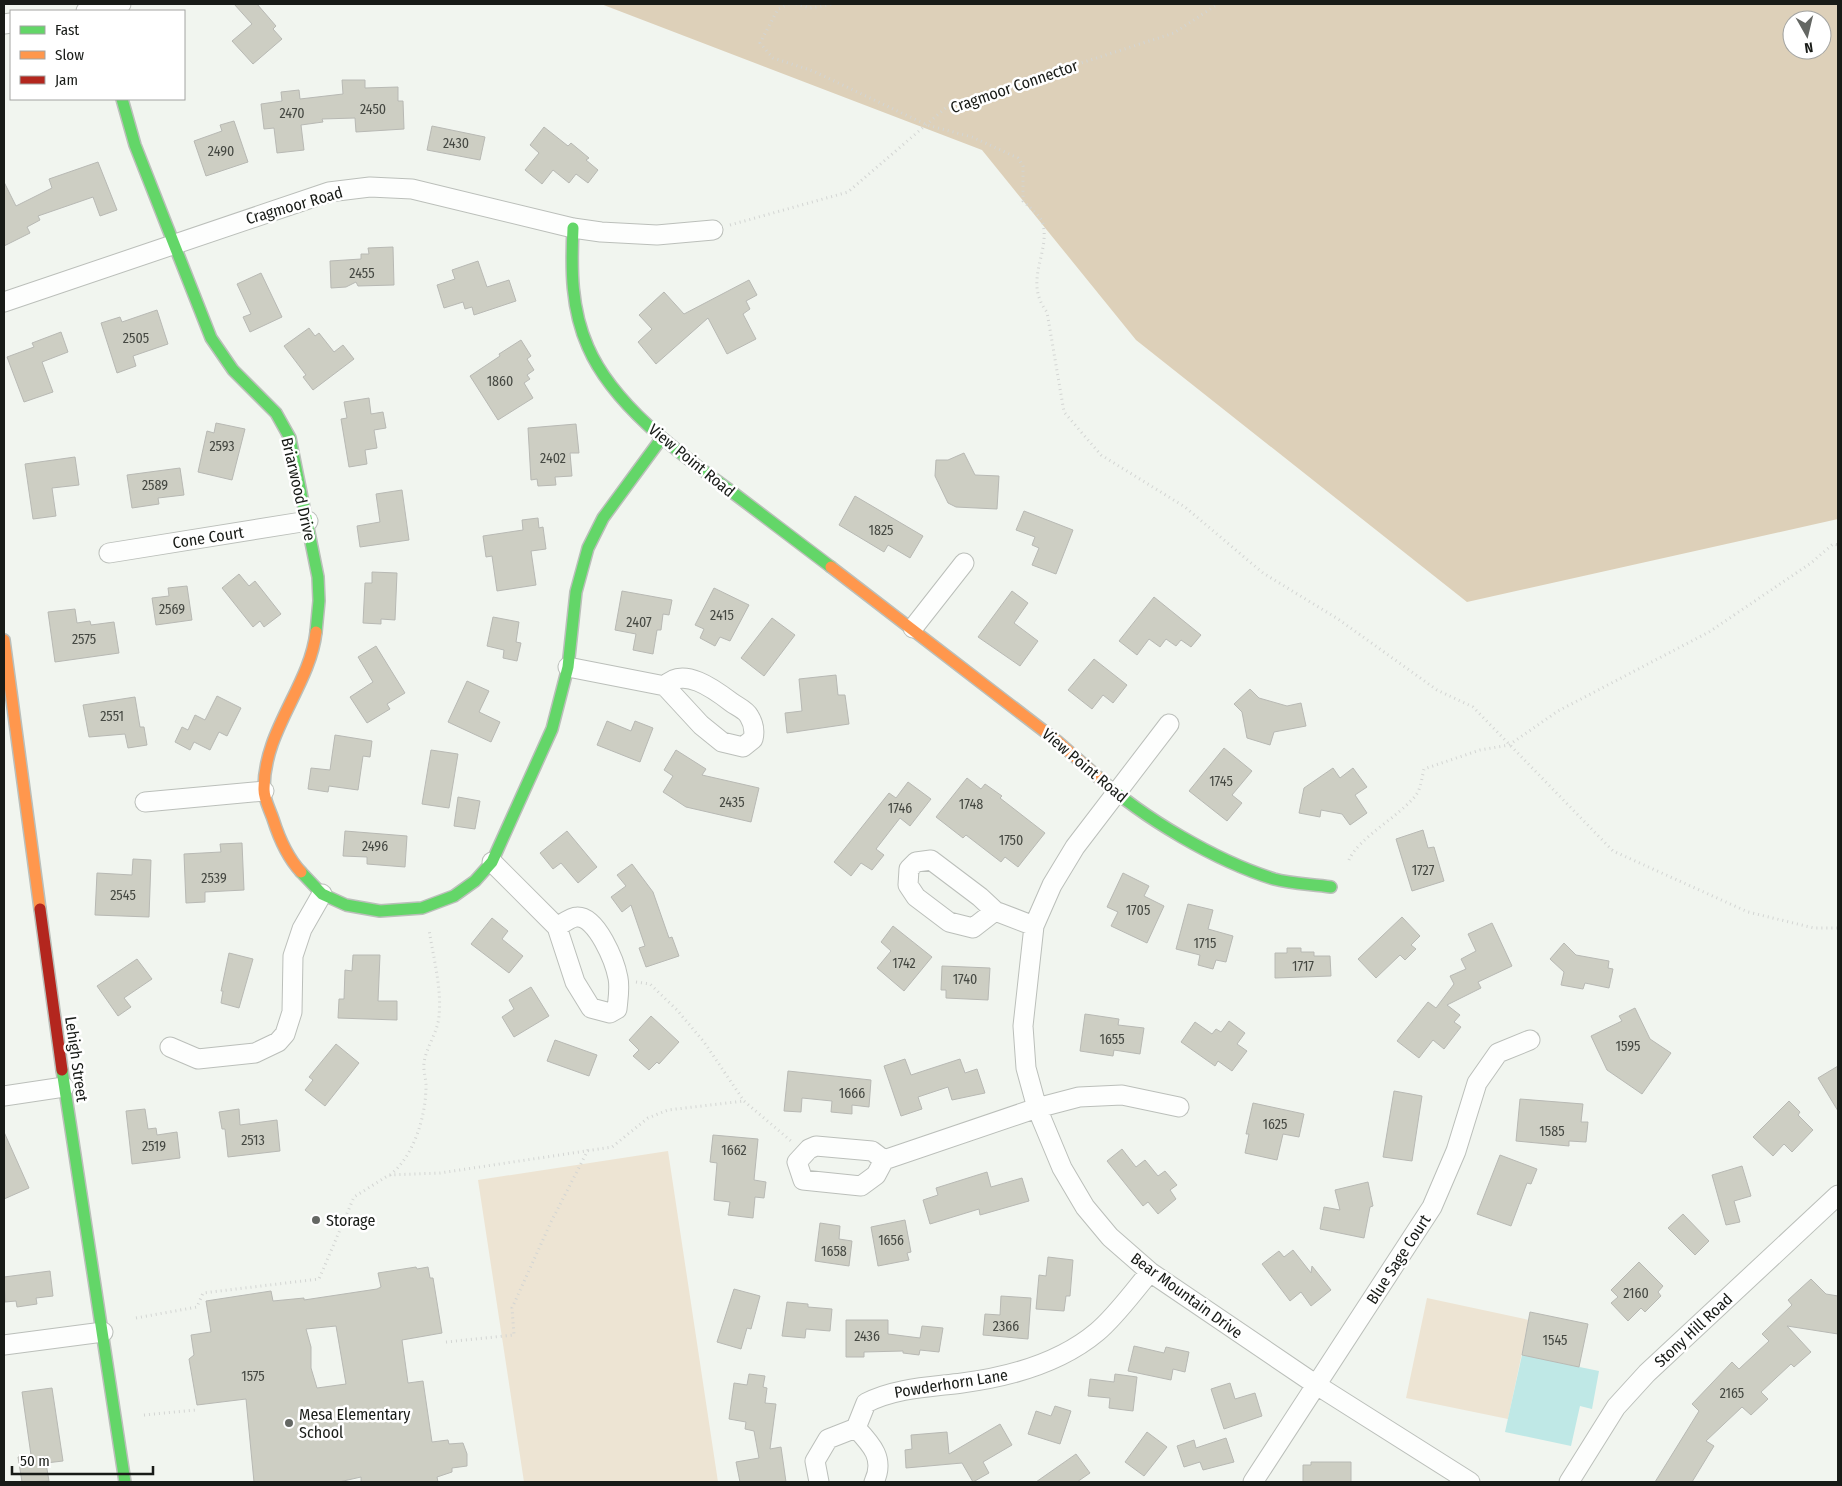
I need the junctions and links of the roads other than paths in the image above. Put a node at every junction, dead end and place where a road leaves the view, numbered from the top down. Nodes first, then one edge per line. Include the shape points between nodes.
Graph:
1 (111, 8) edge
2 (94, 10) edge
3 (122, 100) edge
4 (573, 228) junction
5 (713, 230) road end
6 (175, 242) junction
7 (4, 302) edge
8 (661, 439) junction
9 (308, 521) junction
10 (109, 553) dead end
11 (964, 564) dead end
12 (913, 628) junction
13 (4, 640) edge
14 (568, 667) junction
15 (665, 686) junction
16 (1169, 724) dead end
17 (264, 791) junction
18 (1116, 794) junction
19 (145, 802) dead end
20 (492, 862) junction
21 (1331, 887) dead end
22 (322, 894) junction
23 (995, 911) dead end
24 (1034, 926) junction
25 (557, 927) junction
26 (1530, 1040) dead end
27 (170, 1047) dead end
28 (64, 1087) junction
29 (4, 1096) edge
30 (1179, 1107) dead end
31 (1037, 1108) junction
32 (884, 1160) junction
33 (1834, 1206) edge
34 (1150, 1272) junction
35 (102, 1332) junction
36 (4, 1346) edge
37 (1315, 1384) junction
38 (856, 1428) junction
39 (125, 1482) edge
40 (819, 1482) edge
41 (874, 1482) edge
42 (1253, 1482) edge
43 (1470, 1482) edge
44 (1569, 1482) edge

1 - 2 street
3 - 6 street, Briarwood Drive via 135,145
4 - 5 street, Cragmoor Road via 657,235
4 - 6 street, Cragmoor Road via 412,189 370,187 330,192
4 - 8 street, View Point Road via 570,273 578,319 588,348 606,379
6 - 7 street, Cragmoor Road
6 - 9 street, Briarwood Drive via 211,338 233,370 276,413 290,438
8 - 12 street, View Point Road
8 - 14 street, Briarwood Drive via 603,518 588,548 576,592
9 - 10 street, Cone Court
9 - 17 street, Briarwood Drive via 318,593 314,649 269,753
11 - 12 street
12 - 18 street, View Point Road via 1057,741
13 - 28 street, Lehigh Street
14 - 15 street
14 - 20 street, Briarwood Drive via 552,729
15 - 15 street via 701,725 722,742 743,747 753,739 755,730 748,714 704,683 692,678 675,680
16 - 18 street, Bear Mountain Drive
17 - 19 street
17 - 22 street, Briarwood Drive via 279,839 295,865
18 - 21 street, View Point Road via 1212,856 1274,879
18 - 24 street, Bear Mountain Drive via 1075,847 1052,885
20 - 22 street, Briarwood Drive via 475,881 454,896 422,908 380,911 346,905
20 - 25 street
22 - 27 street via 302,930 294,956 292,1012 285,1034 278,1042 255,1053 198,1059
23 - 24 street
24 - 31 street, Bear Mountain Drive via 1023,1026 1026,1068
25 - 25 street via 575,982 591,1008 610,1013 617,1009 618,978 605,943 593,925 585,918 576,917
26 - 37 street, Blue Sage Court via 1498,1053 1477,1082 1456,1151 1432,1207
28 - 29 street
28 - 35 street, Lehigh Street
30 - 31 street via 1122,1095 1079,1097
31 - 32 street
31 - 34 street, Bear Mountain Drive via 1062,1168 1085,1207 1110,1237
32 - 32 street via 876,1175 861,1186 803,1180 797,1162 816,1146 872,1151
33 - 44 street, Stony Hill Road via 1647,1373 1616,1406
34 - 37 street, Bear Mountain Drive
34 - 38 street, Powderhorn Lane via 1097,1332 1065,1352 1018,1372 882,1394 866,1403
35 - 36 street
35 - 39 street, Lehigh Street
37 - 42 street, Blue Sage Court
37 - 43 street, Bear Mountain Drive
38 - 40 street via 828,1439 815,1461
38 - 41 street via 874,1448 879,1471

